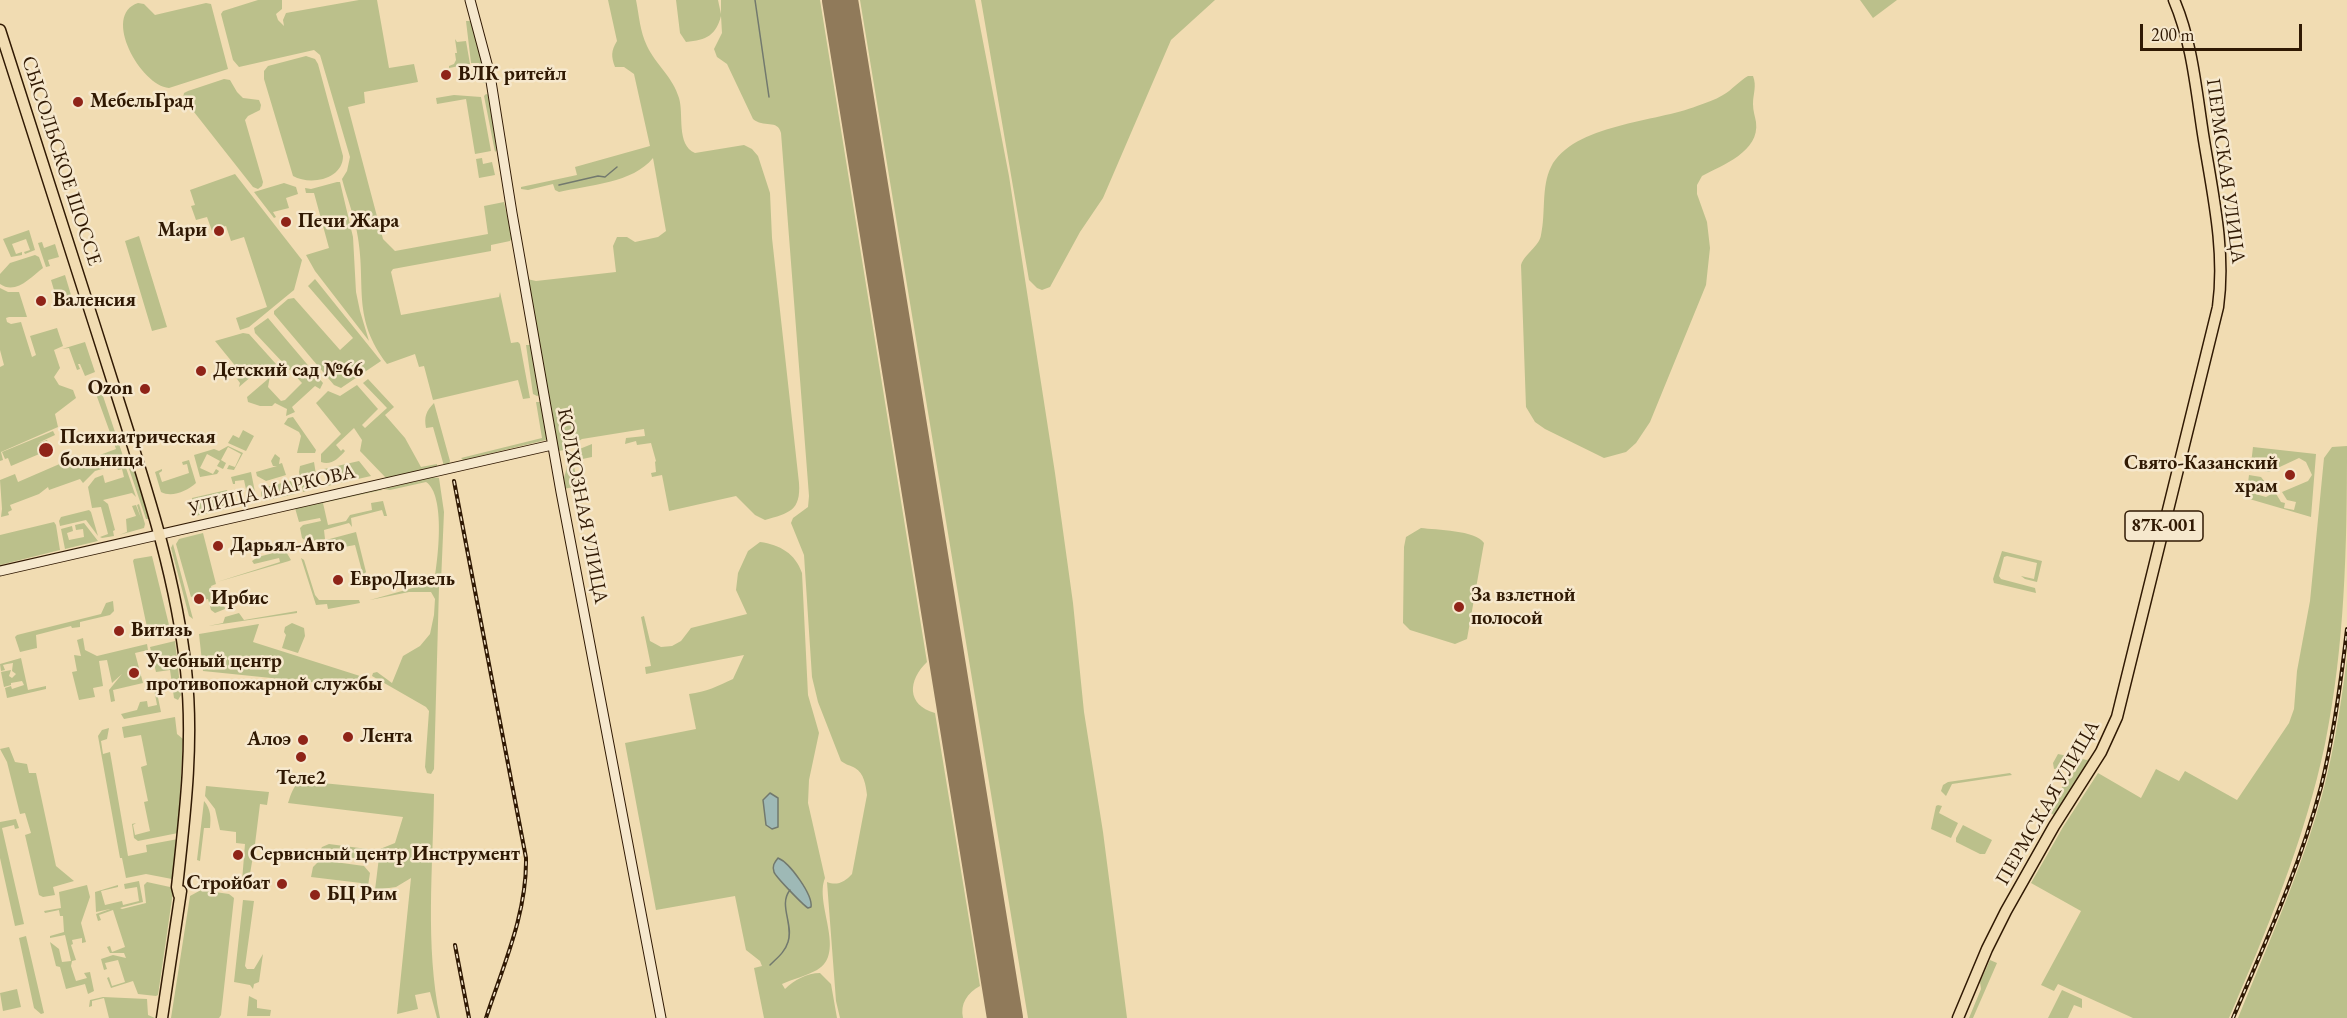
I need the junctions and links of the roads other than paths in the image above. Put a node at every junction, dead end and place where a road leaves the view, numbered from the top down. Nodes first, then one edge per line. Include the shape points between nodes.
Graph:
1 (470, 0) edge
2 (2174, 0) edge
3 (0, 30) edge
4 (552, 445) junction
5 (162, 539) junction
6 (0, 571) edge
7 (162, 1018) edge
8 (661, 1018) edge
9 (1958, 1018) edge

1 - 4 street, КОЛХОЗНАЯ УЛИЦА via 490,75
2 - 9 main road, ПЕРМСКАЯ УЛИЦА / 87К-001 via 2191,55 2220,251 2217,315 2117,718 2102,752 2006,911
3 - 5 main road, СЫСОЛЬСКОЕ ШОССЕ
4 - 5 street, УЛИЦА МАРКОВА
4 - 8 street, КОЛХОЗНАЯ УЛИЦА
5 - 6 street, УЛИЦА МАРКОВА
5 - 7 main road, СЫСОЛЬСКОЕ ШОССЕ via 182,634 189,706 189,763 179,895

